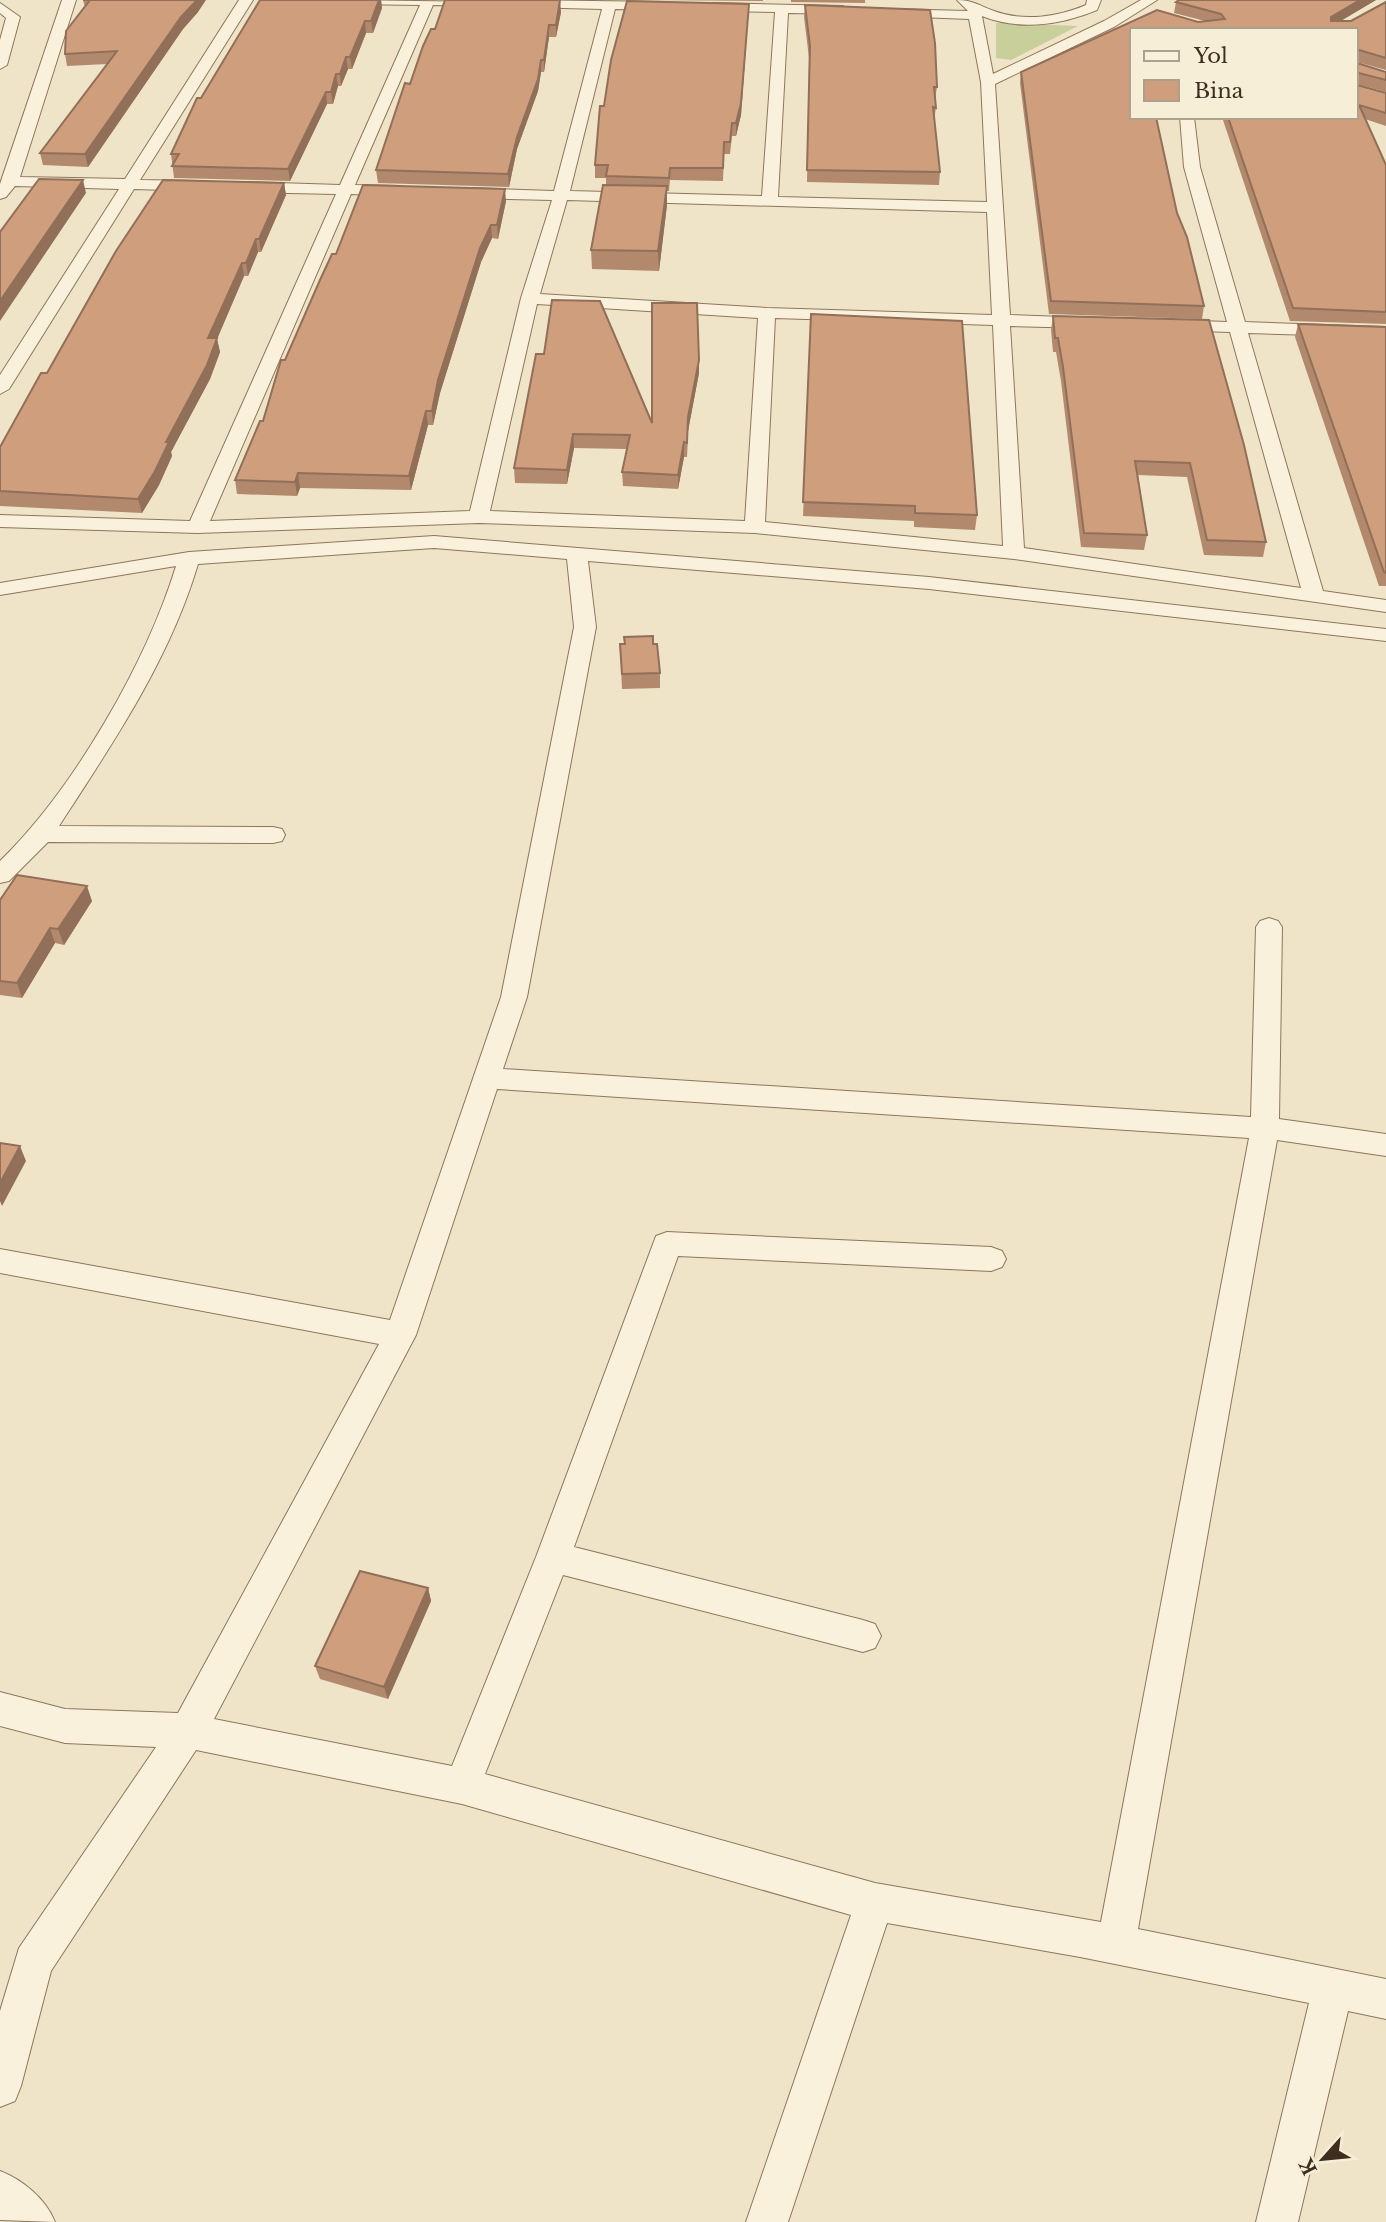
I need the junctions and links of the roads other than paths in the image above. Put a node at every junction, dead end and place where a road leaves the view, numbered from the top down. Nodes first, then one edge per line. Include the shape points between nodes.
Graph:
1 (69, 0) edge
2 (246, 0) edge
3 (349, 0) edge
4 (1094, 0) edge
5 (1103, 0) edge
6 (1150, 0) edge
7 (429, 1) edge
8 (610, 2) edge
9 (676, 6) edge
10 (702, 6) edge
11 (0, 7) edge
12 (782, 8) junction
13 (971, 8) edge
14 (1133, 8) junction
15 (860, 10) edge
16 (886, 11) edge
17 (1076, 15) junction
18 (1160, 15) edge
19 (1109, 24) junction
20 (1130, 29) edge
21 (0, 65) edge
22 (988, 82) junction
23 (1187, 119) edge
24 (11, 181) junction
25 (130, 184) junction
26 (211, 186) edge
27 (238, 187) edge
28 (346, 190) junction
29 (413, 191) edge
30 (454, 192) edge
31 (0, 194) edge
32 (561, 195) junction
33 (770, 201) junction
34 (995, 207) junction
35 (530, 298) junction
36 (767, 313) junction
37 (1001, 320) junction
38 (1112, 323) edge
39 (1154, 324) edge
40 (1238, 327) junction
41 (1386, 331) edge
42 (0, 389) edge
43 (479, 517) junction
44 (0, 521) edge
45 (197, 527) junction
46 (755, 527) junction
47 (1014, 553) junction
48 (577, 554) junction
49 (189, 558) junction
50 (0, 589) edge
51 (1314, 597) junction
52 (1386, 606) edge
53 (1386, 635) edge
54 (42, 834) junction
55 (273, 835) dead end
56 (0, 875) edge
57 (1269, 927) dead end
58 (487, 1078) junction
59 (1265, 1128) junction
60 (1386, 1145) edge
61 (990, 1259) dead end
62 (0, 1261) edge
63 (400, 1335) junction
64 (553, 1556) junction
65 (863, 1636) dead end
66 (0, 1709) edge
67 (188, 1731) junction
68 (463, 1786) junction
69 (875, 1902) junction
70 (1116, 1944) junction
71 (1333, 1988) junction
72 (1386, 1999) edge
73 (0, 2086) edge
74 (0, 2192) edge
75 (34, 2222) edge
76 (767, 2222) edge
77 (1277, 2222) edge

1 - 24 street
2 - 25 street
3 - 7 street
4 - 17 street via 1091,8
5 - 14 street
6 - 14 street
7 - 8 street
7 - 28 street
8 - 9 street
8 - 32 street
10 - 12 street
11 - 21 street via 13,17
12 - 15 street
12 - 33 street
13 - 16 street
13 - 17 street via 1012,19
13 - 22 street
14 - 18 street
14 - 19 street
17 - 19 street
19 - 20 street
19 - 22 street
22 - 34 street
23 - 40 street via 1192,167
24 - 25 street
24 - 31 street
25 - 26 street
25 - 42 street
27 - 28 street
28 - 29 street
28 - 45 street
30 - 32 street
32 - 33 street
32 - 35 street
33 - 34 street
34 - 37 street
35 - 36 street
35 - 43 street
36 - 37 street
36 - 46 street
37 - 38 street
37 - 47 street
39 - 40 street
40 - 41 street
40 - 51 street
43 - 45 street
43 - 46 street
44 - 45 street
46 - 47 street
47 - 51 street
48 - 49 street via 434,542
48 - 53 street via 929,583
48 - 58 street via 585,627 514,998
49 - 50 street
49 - 54 street via 174,608 115,723
51 - 52 street
54 - 55 street
54 - 56 street
57 - 59 street
58 - 59 street
58 - 63 street
59 - 60 street
59 - 70 street
61 - 64 street via 667,1244
62 - 63 street
63 - 67 street
64 - 65 street
64 - 68 street
66 - 67 street via 65,1726
67 - 68 street
67 - 73 street via 33,1962
68 - 69 street
69 - 70 street
69 - 76 street
70 - 71 street
71 - 72 street
71 - 77 street
74 - 75 street

